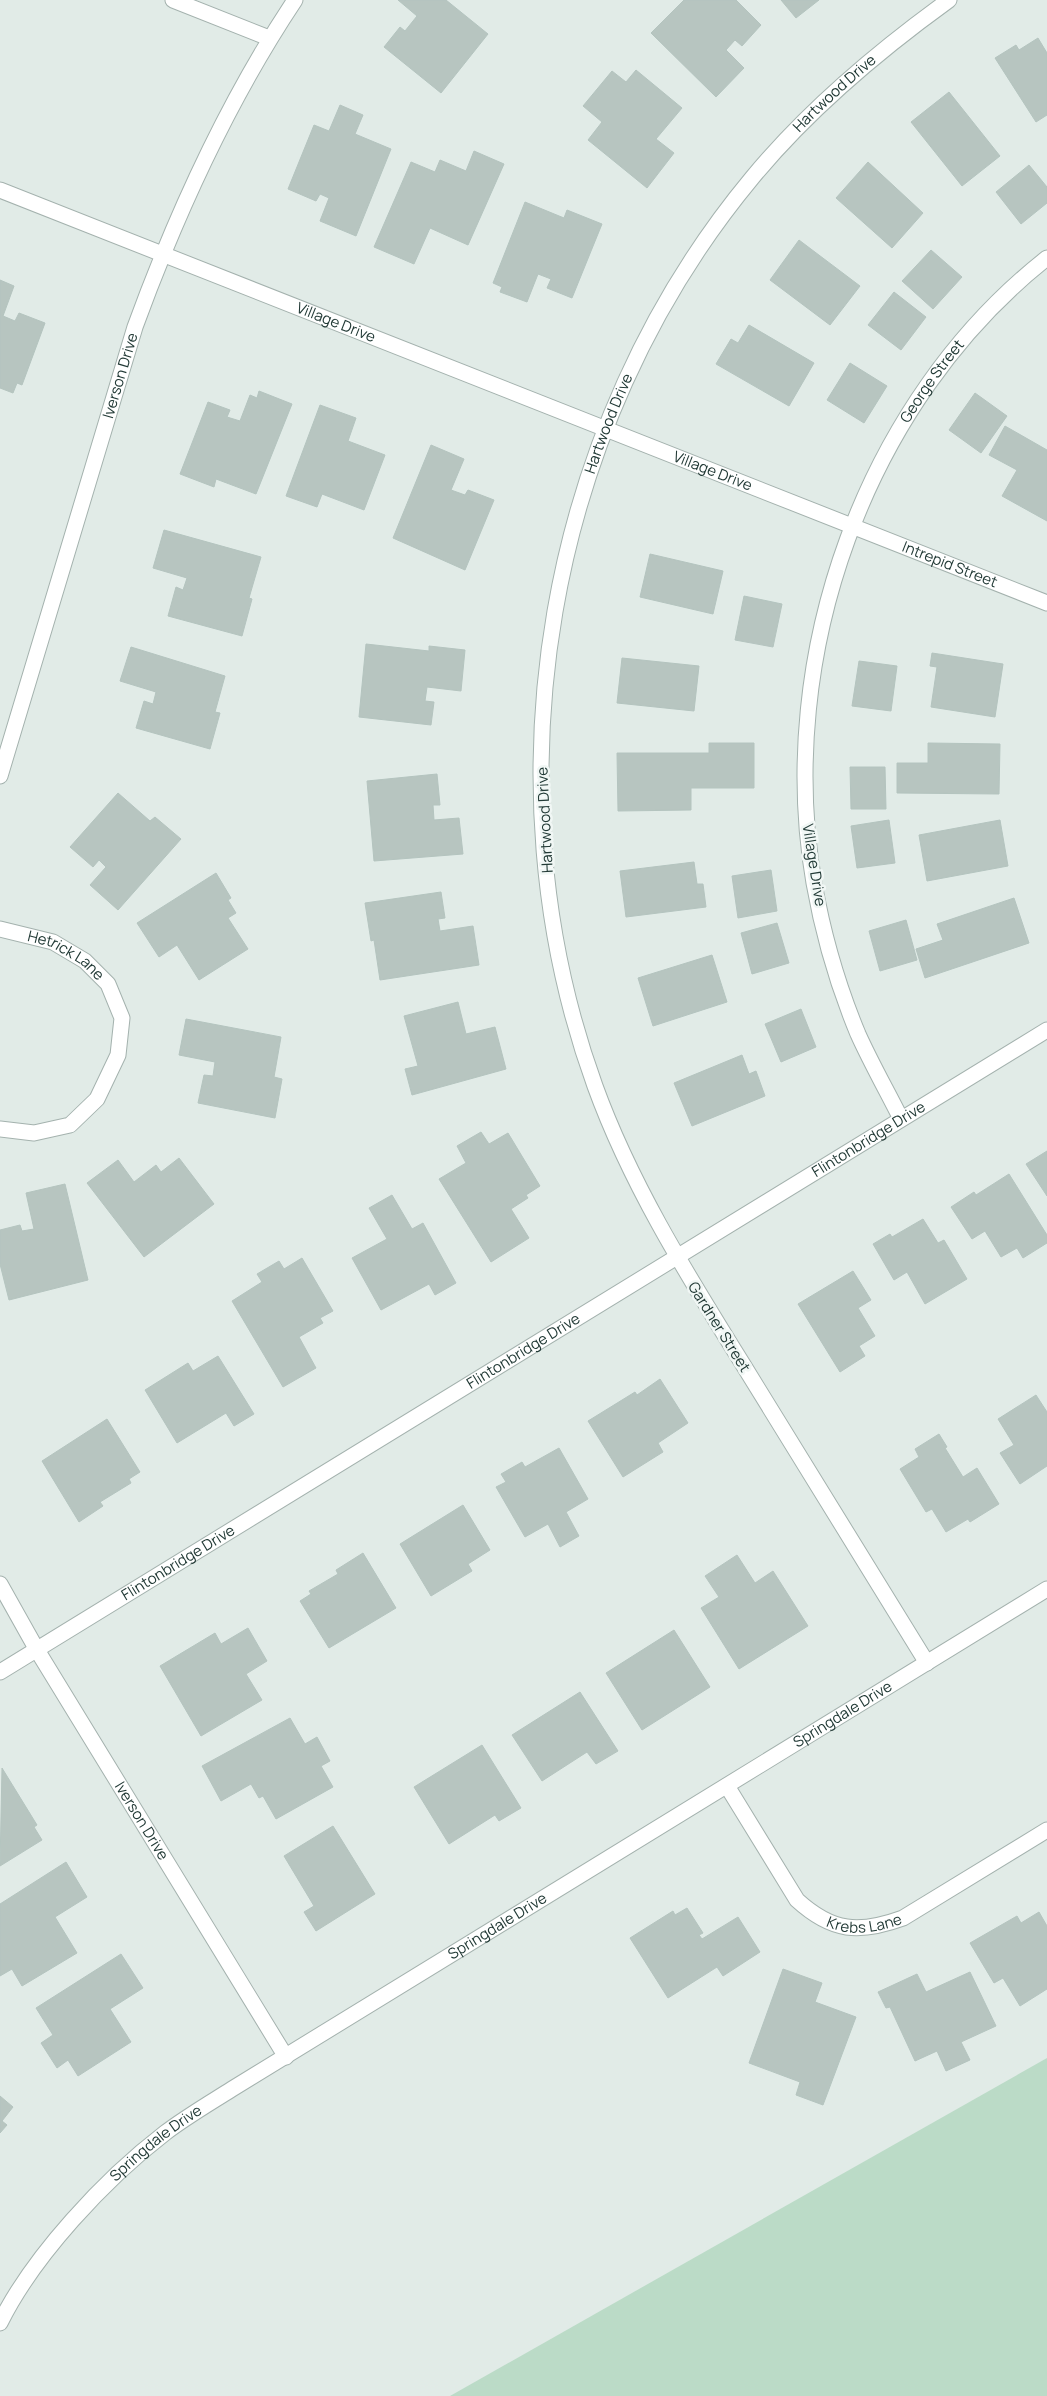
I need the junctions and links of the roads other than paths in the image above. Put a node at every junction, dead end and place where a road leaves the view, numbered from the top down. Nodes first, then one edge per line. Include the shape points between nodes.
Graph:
1 (173, 0) edge
2 (295, 0) edge
3 (949, 0) edge
4 (269, 38) junction
5 (0, 190) edge
6 (162, 254) junction
7 (1047, 258) edge
8 (605, 429) junction
9 (852, 527) junction
10 (1047, 604) edge
11 (0, 776) edge
12 (0, 929) edge
13 (562, 966) joint
14 (1047, 1030) edge
15 (901, 1119) junction
16 (0, 1129) edge
17 (677, 1257) junction
18 (0, 1584) edge
19 (1047, 1589) edge
20 (36, 1650) junction
21 (927, 1663) junction
22 (0, 1672) edge
23 (727, 1786) junction
24 (1047, 1830) edge
25 (286, 2057) junction
26 (0, 2323) edge

1 - 4 street
2 - 4 street, Iverson Drive
3 - 8 street, Hartwood Drive via 890,42 817,107 751,179 694,257 645,340
4 - 6 street, Iverson Drive via 210,145
5 - 6 street, Village Drive
6 - 8 street, Village Drive
6 - 11 street, Iverson Drive via 135,327
7 - 9 street, George Street via 1025,275 964,338 916,401 876,470
8 - 9 street, Village Drive
8 - 13 street, Hartwood Drive via 568,542 550,637 543,707 541,803 549,898
9 - 10 street, Intrepid Street
9 - 15 street, Village Drive via 817,650 806,730 806,809 814,883 832,960 858,1034
12 - 16 street, Hetrick Lane via 53,942 85,961 108,984 122,1018 118,1055 97,1099 70,1125 34,1133
13 - 17 street, Gardner Street via 595,1085 632,1174
14 - 15 street, Flintonbridge Drive
15 - 17 street, Flintonbridge Drive
17 - 20 street, Flintonbridge Drive
17 - 21 street, Gardner Street
18 - 20 street, Iverson Drive
19 - 21 street, Springdale Drive
20 - 22 street, Flintonbridge Drive
20 - 25 street, Iverson Drive
21 - 23 street, Springdale Drive
23 - 24 street, Krebs Lane via 797,1900 826,1922 844,1927 861,1929 903,1918
23 - 25 street, Springdale Drive
25 - 26 street, Springdale Drive via 165,2133 106,2184 50,2247

